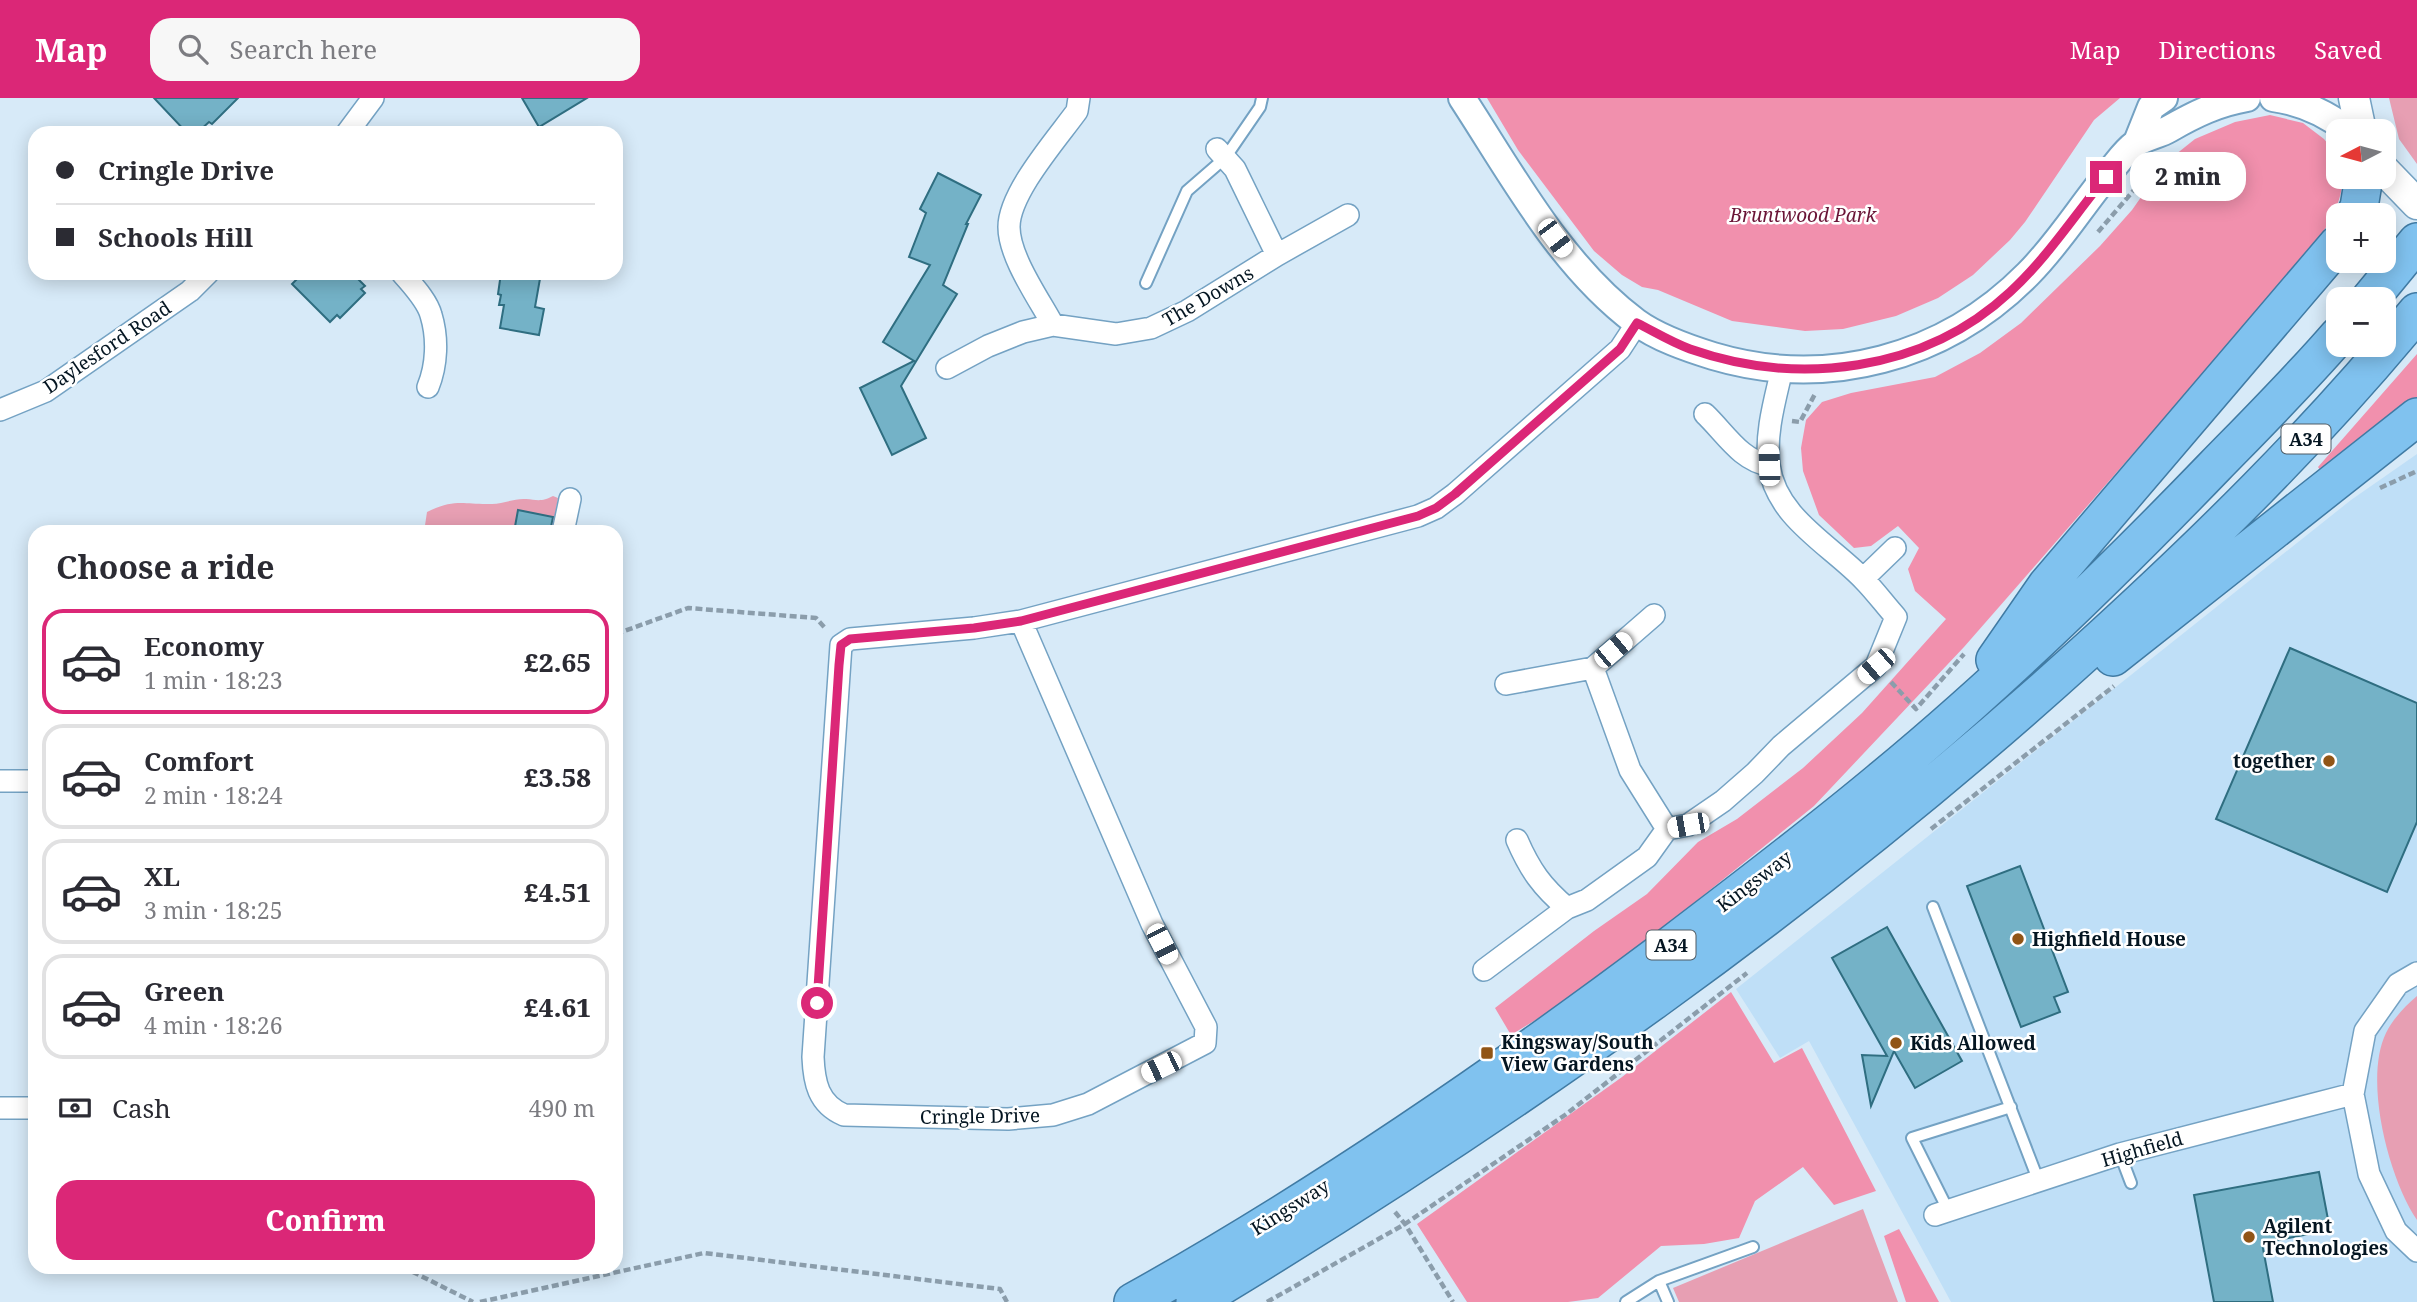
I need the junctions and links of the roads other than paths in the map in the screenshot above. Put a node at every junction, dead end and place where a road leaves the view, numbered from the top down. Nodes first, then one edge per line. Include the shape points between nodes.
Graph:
1 (373, 98) edge
2 (1079, 98) edge
3 (1262, 98) edge
4 (1462, 98) edge
5 (2164, 98) edge
6 (2247, 98) edge
7 (2273, 98) edge
8 (2354, 98) edge
9 (2333, 119) edge
10 (2358, 119) edge
11 (352, 126) edge
12 (2137, 142) junction
13 (1221, 153) junction
14 (2396, 182) edge
15 (2417, 204) edge
16 (1348, 215) dead end
17 (2417, 242) edge
18 (1277, 255) junction
19 (2326, 258) edge
20 (201, 280) edge
21 (408, 280) edge
22 (1146, 283) dead end
23 (2380, 287) edge
24 (2417, 312) edge
25 (1637, 323) junction
26 (1053, 325) junction
27 (2326, 350) edge
28 (947, 368) dead end
29 (1782, 369) junction
30 (428, 387) dead end
31 (0, 410) edge
32 (1705, 414) dead end
33 (2417, 417) edge
34 (1769, 465) junction
35 (569, 499) dead end
36 (564, 525) edge
37 (1895, 548) dead end
38 (1863, 579) junction
39 (1654, 615) dead end
40 (1021, 621) junction
41 (1593, 668) junction
42 (1506, 684) dead end
43 (1962, 710) junction
44 (1983, 744) junction
45 (0, 781) edge
46 (28, 781) edge
47 (1667, 829) junction
48 (1517, 840) dead end
49 (1933, 907) dead end
50 (1567, 908) junction
51 (1484, 970) dead end
52 (2417, 973) edge
53 (2353, 1094) junction
54 (2011, 1107) junction
55 (0, 1108) edge
56 (28, 1108) edge
57 (2120, 1154) junction
58 (2039, 1182) junction
59 (2132, 1183) dead end
60 (1941, 1212) joint
61 (1753, 1247) dead end
62 (2417, 1251) edge
63 (1659, 1281) junction
64 (1133, 1302) edge
65 (1195, 1302) edge
66 (1626, 1302) edge
67 (1668, 1302) edge

1 - 11 street
2 - 26 street via 1077,111 1012,207 1009,228 1013,247
3 - 13 lane via 1260,107
4 - 25 street via 1580,271
5 - 12 street via 2151,107
6 - 12 street via 2216,105
7 - 9 street
8 - 10 main road
12 - 29 street via 2031,272 1985,312 1906,353 1856,366
13 - 18 street via 1235,169
13 - 22 lane via 1186,191
14 - 15 main road
16 - 18 street, The Downs
17 - 23 highway
18 - 26 street, The Downs via 1151,328 1116,334
19 - 43 highway via 2047,585
20 - 31 street, Daylesford Road via 46,391
21 - 30 street via 431,313 435,369
24 - 44 highway, Kingsway / A34 via 2261,487
25 - 29 street via 1703,353
25 - 40 street via 1620,349 1436,508 1402,522
26 - 28 street, The Downs via 988,346
27 - 43 highway, Kingsway / A34 via 2160,524
29 - 34 street via 1768,439
32 - 34 street via 1744,456
33 - 44 highway via 2115,656
34 - 38 street via 1780,496 1795,517
35 - 36 street
37 - 38 street
38 - 47 street via 1896,617 1876,666 1723,801 1688,825
39 - 41 street
40 - 40 street, Cringle Drive via 1152,924 1206,1027 1205,1043 1088,1104 1053,1115 1008,1119 844,1115 828,1105 815,1083 813,1057 841,645 850,639
41 - 42 street
41 - 47 street via 1630,770
43 - 64 highway, Kingsway / A34 via 1777,865 1481,1084
44 - 65 highway, Kingsway / A34 via 1798,895 1616,1026 1494,1112
45 - 46 street
47 - 50 street via 1647,857 1587,900
48 - 50 street via 1545,889
49 - 54 lane
50 - 51 street
52 - 53 street via 2398,984 2365,1031
53 - 57 street, Highfield
53 - 62 street via 2369,1174 2396,1231
54 - 58 lane
54 - 60 lane via 1912,1138
55 - 56 street
57 - 58 street, Highfield
57 - 59 lane
58 - 60 street, Highfield
61 - 63 lane
63 - 66 lane
63 - 67 lane

